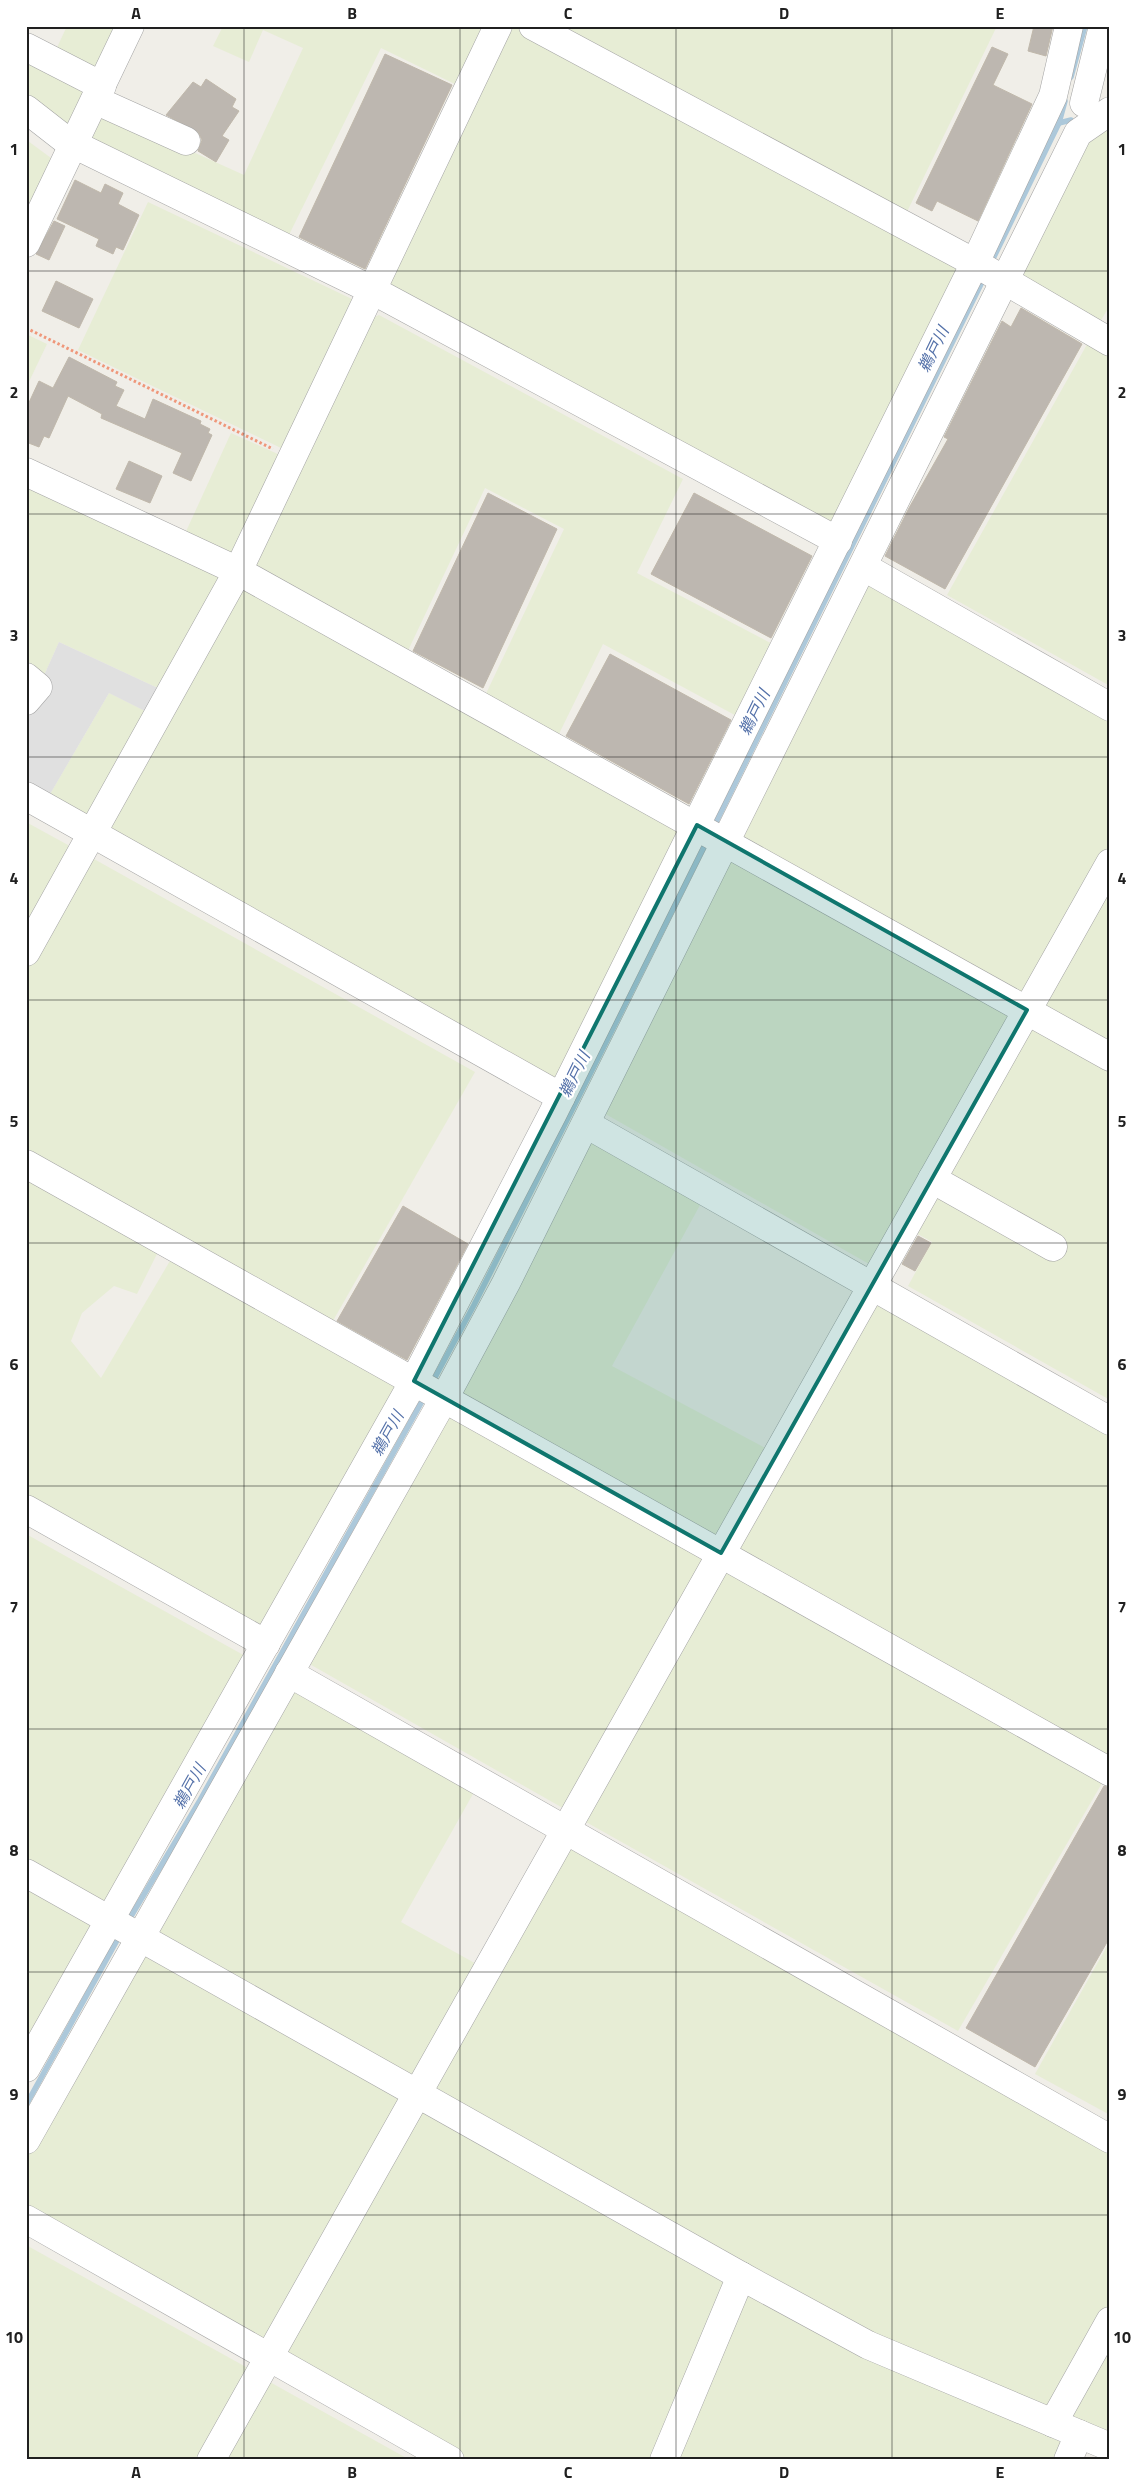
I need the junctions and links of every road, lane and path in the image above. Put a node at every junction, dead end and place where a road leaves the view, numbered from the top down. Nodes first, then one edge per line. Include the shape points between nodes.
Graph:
1 (130, 26) edge
2 (498, 26) edge
3 (533, 26) edge
4 (1070, 26) edge
5 (1103, 26) edge
6 (26, 47) edge
7 (1110, 86) edge
8 (98, 93) junction
9 (1084, 103) junction
10 (26, 109) edge
11 (1110, 111) edge
12 (26, 129) edge
13 (1078, 133) junction
14 (186, 141) dead end
15 (70, 151) junction
16 (26, 243) edge
17 (990, 273) junction
18 (369, 296) junction
19 (26, 328) edge
20 (1110, 342) edge
21 (292, 458) junction
22 (26, 472) edge
23 (834, 548) junction
24 (867, 562) junction
25 (238, 571) junction
26 (26, 677) edge
27 (1110, 692) edge
28 (26, 701) edge
29 (1110, 706) edge
30 (26, 796) edge
31 (26, 815) edge
32 (712, 834) junction
33 (89, 841) junction
34 (1110, 863) edge
35 (26, 952) edge
36 (1027, 1010) junction
37 (1110, 1057) edge
38 (558, 1105) junction
39 (589, 1118) junction
40 (26, 1164) edge
41 (932, 1179) junction
42 (1053, 1247) dead end
43 (875, 1280) junction
44 (429, 1389) junction
45 (1110, 1405) edge
46 (1110, 1421) edge
47 (26, 1509) edge
48 (26, 1527) edge
49 (721, 1553) junction
50 (262, 1651) junction
51 (292, 1667) junction
52 (1110, 1772) edge
53 (568, 1823) junction
54 (26, 1873) edge
55 (125, 1929) junction
56 (26, 2068) edge
57 (416, 2092) junction
58 (1110, 2121) edge
59 (1110, 2139) edge
60 (26, 2140) edge
61 (26, 2219) edge
62 (26, 2239) edge
63 (741, 2276) junction
64 (1110, 2321) edge
65 (264, 2364) junction
66 (1053, 2423) junction
67 (1079, 2434) junction
68 (1110, 2447) edge
69 (211, 2460) edge
70 (418, 2460) edge
71 (450, 2460) edge
72 (664, 2460) edge
73 (1068, 2460) edge

1 - 8 street
2 - 18 street
3 - 17 street
4 - 17 street via 1053,96
5 - 9 street
6 - 8 street
7 - 9 street
8 - 14 street
8 - 15 street
9 - 13 street
10 - 15 street
11 - 13 street
12 - 15 street
13 - 17 street
15 - 16 street
15 - 18 street
17 - 20 street
17 - 23 street
17 - 24 street
18 - 21 street
18 - 23 street
19 - 21 path
21 - 25 street
22 - 25 street
23 - 32 street
24 - 27 street
24 - 29 street
24 - 32 street
25 - 32 street
25 - 33 street
26 - 28 street via 38,687
30 - 33 street
31 - 33 street
32 - 36 street
32 - 38 street
32 - 39 street
33 - 35 street
33 - 38 street
34 - 36 street
36 - 37 street
36 - 41 street
38 - 44 street
39 - 43 street
39 - 44 street via 506,1284
40 - 44 street
41 - 42 street
41 - 43 street
43 - 45 street
43 - 46 street
43 - 49 street
44 - 49 street
44 - 50 street
44 - 51 street
47 - 50 street
48 - 50 street
49 - 52 street
49 - 53 street
50 - 55 street
51 - 53 street
51 - 55 street
53 - 57 street
53 - 58 street
53 - 59 street
54 - 55 street
55 - 56 street
55 - 57 street
55 - 60 street
57 - 63 street
57 - 65 street
61 - 65 street
62 - 65 street
63 - 66 street via 868,2345
63 - 72 street
64 - 66 street
65 - 69 street
65 - 70 street
65 - 71 street
66 - 67 street
67 - 68 street
67 - 73 street

